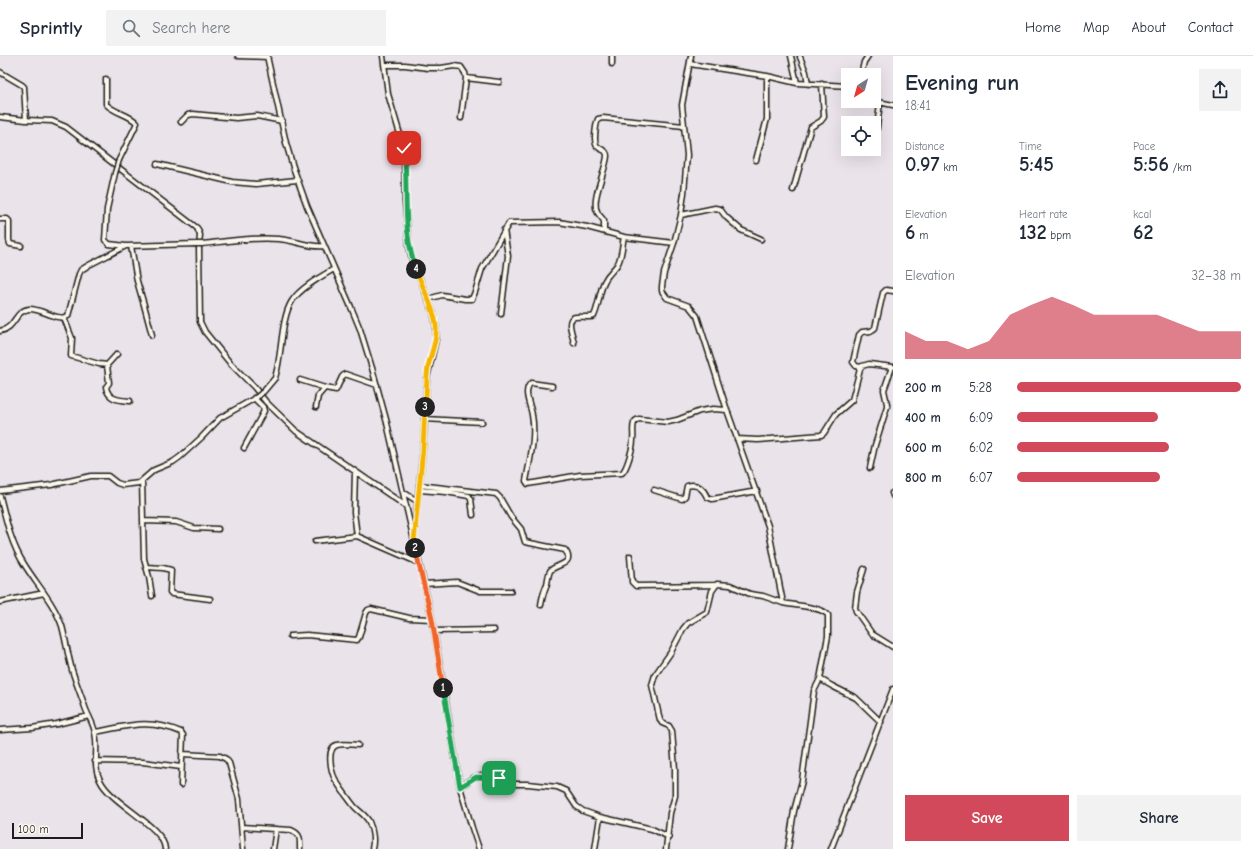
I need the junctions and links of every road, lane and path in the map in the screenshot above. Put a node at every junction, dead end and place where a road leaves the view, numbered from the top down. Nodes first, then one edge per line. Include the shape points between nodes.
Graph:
1 (238, 56) edge
2 (383, 56) edge
3 (612, 56) edge
4 (691, 56) edge
5 (791, 56) edge
6 (868, 56) edge
7 (267, 57) edge
8 (800, 57) dead end
9 (612, 64) dead end
10 (690, 64) junction
11 (384, 65) junction
12 (862, 68) edge
13 (0, 72) edge
14 (767, 76) junction
15 (466, 78) junction
16 (106, 79) dead end
17 (499, 82) dead end
18 (797, 83) junction
19 (808, 84) junction
20 (822, 84) junction
21 (841, 85) edge
22 (881, 103) edge
23 (893, 105) edge
24 (0, 117) edge
25 (26, 117) junction
26 (461, 118) dead end
27 (282, 121) junction
28 (181, 122) dead end
29 (684, 126) junction
30 (756, 160) dead end
31 (157, 164) dead end
32 (297, 180) junction
33 (793, 190) dead end
34 (681, 215) junction
35 (0, 219) edge
36 (504, 230) junction
37 (604, 231) junction
38 (624, 237) junction
39 (761, 239) dead end
40 (674, 243) junction
41 (21, 246) dead end
42 (129, 246) junction
43 (324, 246) junction
44 (334, 269) junction
45 (893, 291) edge
46 (428, 299) junction
47 (501, 314) dead end
48 (64, 318) junction
49 (0, 331) edge
50 (152, 335) dead end
51 (574, 343) dead end
52 (117, 354) dead end
53 (107, 365) junction
54 (861, 367) junction
55 (892, 367) edge
56 (300, 380) dead end
57 (377, 385) junction
58 (552, 386) dead end
59 (325, 388) junction
60 (256, 397) junction
61 (130, 401) dead end
62 (316, 407) dead end
63 (727, 410) junction
64 (424, 419) junction
65 (482, 422) dead end
66 (737, 439) junction
67 (244, 448) dead end
68 (870, 468) dead end
69 (355, 471) junction
70 (142, 481) junction
71 (419, 487) junction
72 (654, 490) dead end
73 (0, 491) edge
74 (756, 491) junction
75 (403, 492) junction
76 (0, 496) edge
77 (417, 501) junction
78 (406, 506) junction
79 (473, 515) dead end
80 (143, 521) junction
81 (218, 529) dead end
82 (357, 536) junction
83 (315, 541) dead end
84 (414, 542) junction
85 (630, 556) dead end
86 (419, 563) junction
87 (146, 567) junction
88 (864, 569) dead end
89 (424, 584) junction
90 (715, 585) junction
91 (510, 591) dead end
92 (44, 593) junction
93 (152, 596) dead end
94 (210, 599) dead end
95 (0, 602) edge
96 (783, 602) junction
97 (541, 605) dead end
98 (432, 619) junction
99 (494, 630) dead end
100 (434, 632) junction
101 (290, 636) dead end
102 (893, 647) edge
103 (820, 679) junction
104 (893, 689) edge
105 (88, 716) junction
106 (881, 722) junction
107 (0, 730) edge
108 (95, 732) junction
109 (358, 745) dead end
110 (182, 754) junction
111 (95, 761) junction
112 (182, 767) junction
113 (181, 785) dead end
114 (460, 787) junction
115 (600, 817) junction
116 (242, 827) junction
117 (276, 829) junction
118 (668, 837) junction
119 (165, 849) edge
120 (243, 849) edge
121 (273, 849) edge
122 (300, 849) edge
123 (372, 849) edge
124 (479, 849) edge
125 (595, 849) edge
126 (666, 849) edge
127 (788, 849) edge
128 (831, 849) edge

1 - 7 street
2 - 11 street
3 - 9 street
4 - 10 street
5 - 18 street
6 - 12 street
7 - 27 street
8 - 19 street
10 - 14 street
10 - 29 street via 682,105
11 - 15 street via 442,68 458,66
11 - 46 street via 388,94 404,148 409,246
13 - 25 street via 23,86
14 - 18 street
14 - 30 street via 767,119
15 - 17 street
15 - 26 street
16 - 42 street, bridge via 106,104 136,123 119,160 107,209 106,240 109,244
18 - 19 street
19 - 20 street
20 - 21 street
20 - 33 street via 824,117 811,127
22 - 23 street
24 - 25 street
25 - 69 street via 52,121 66,127 197,228 200,236 200,322 205,332 230,363 296,431
27 - 28 street via 257,116 236,118 193,114
27 - 32 street
29 - 34 street via 687,168
29 - 37 street via 598,119 595,142 607,155 596,204 596,210 604,221
31 - 32 street via 232,182 256,184
32 - 43 street
34 - 39 street via 720,209 741,230
34 - 40 street
35 - 41 street via 9,221 10,244
36 - 37 street via 506,225 512,222 550,221
36 - 46 street via 482,269 472,299 442,294
36 - 47 street via 508,256
37 - 38 street
38 - 40 street
38 - 51 street via 619,263 604,282 594,316 577,316 571,321
40 - 63 street via 662,280 662,291 667,298 688,306 695,313
42 - 43 street, bridge via 277,239 314,247
42 - 48 street via 81,270 68,316
42 - 50 street
43 - 44 street
44 - 57 street via 357,322
44 - 60 street, bridge via 310,284 291,301 276,374
45 - 54 street via 886,290 883,293 875,328 859,335 853,362
46 - 64 street via 435,320 436,339 428,367
48 - 49 street via 38,309 24,310 8,329
48 - 53 street via 72,338 71,356
52 - 53 street
53 - 61 street via 109,383 106,387 110,395 118,400
54 - 55 street via 869,364
54 - 66 street via 852,400 836,414 828,429 821,435
55 - 68 street via 884,390 887,407
56 - 59 street
57 - 59 street via 345,374 336,390
57 - 75 street
58 - 63 street via 531,383 528,388 527,396 533,426 532,453 526,480 528,484 580,474 622,473 632,448 636,420 668,422 700,411
59 - 62 street via 318,396
60 - 67 street via 264,411
60 - 70 street via 220,418 180,457 154,470
63 - 66 street
64 - 65 street
64 - 71 street
66 - 74 street
69 - 78 street
69 - 82 street via 354,512
70 - 73 street via 123,485 108,476 91,476 51,485
70 - 80 street
71 - 77 street
71 - 79 street via 469,496
71 - 97 street via 496,494 521,529 525,542 565,550 566,561 551,570
72 - 74 street via 683,499 687,486 690,485 702,488 707,497 712,499
74 - 96 street via 768,526
75 - 77 street
75 - 78 street
76 - 92 street via 15,546
77 - 84 street
78 - 84 street
80 - 81 street via 176,522 194,528
80 - 87 street
82 - 83 street
82 - 86 street
84 - 86 street
85 - 90 street via 632,582 636,586
86 - 89 street
87 - 93 street
87 - 94 street via 171,570 172,594
88 - 102 street via 857,592 856,611 869,632
89 - 91 street via 457,582 480,591
89 - 98 street
90 - 96 street via 730,585 750,594
90 - 118 street via 707,612 688,623 683,629 652,681 660,720 669,726 673,736 675,796 670,813
92 - 95 street
92 - 105 street via 61,626
96 - 103 street via 819,609 828,615 828,636
98 - 100 street
98 - 101 street via 409,618 371,609 366,613 356,640 307,635
99 - 100 street
100 - 114 street
103 - 106 street via 856,698
103 - 127 street via 814,691 802,781
104 - 106 street
105 - 107 street via 57,724
105 - 108 street
106 - 128 street
108 - 110 street via 143,724 157,725 183,734
108 - 111 street
109 - 123 street via 334,746 330,755 331,765 335,779 369,823
110 - 112 street
110 - 116 street via 220,756 226,759 239,799
111 - 112 street via 143,762
111 - 119 street via 97,775 106,791 143,820 163,841
112 - 113 street
114 - 115 street via 480,776 503,778 513,784 557,787 566,791 579,809
114 - 124 street
115 - 118 street via 652,829
115 - 125 street
116 - 117 street
116 - 120 street
117 - 121 street
117 - 122 street via 296,832 300,837
118 - 126 street

